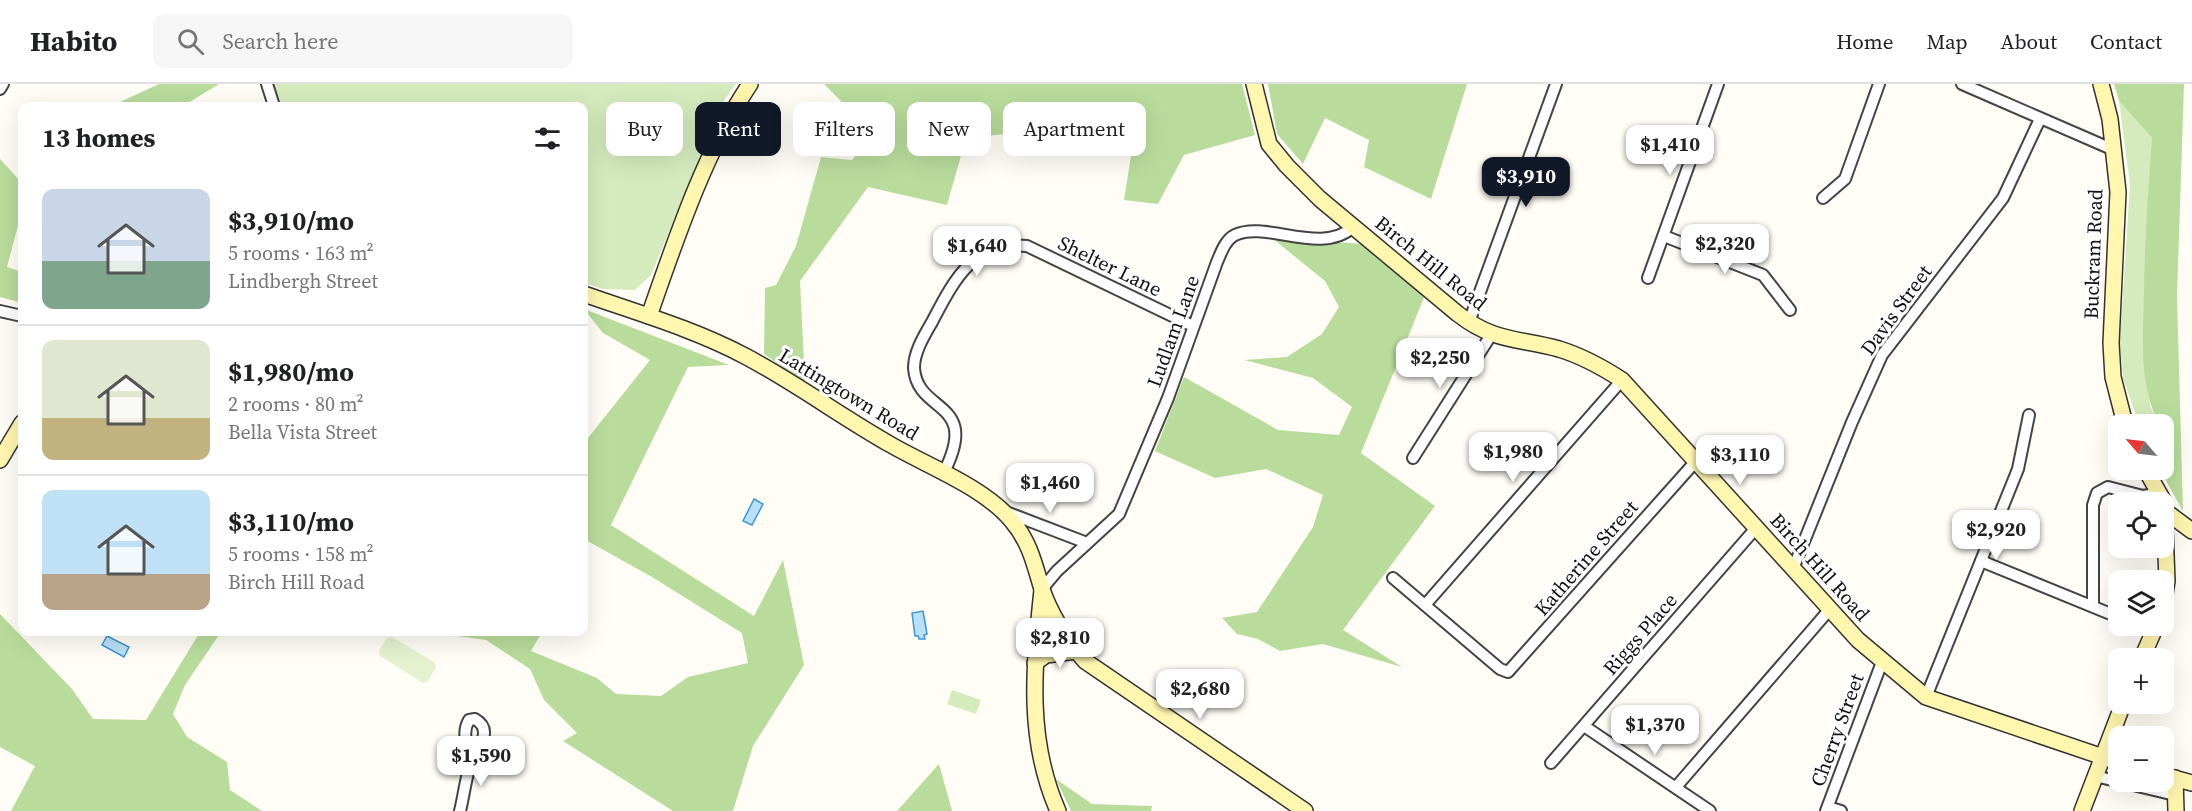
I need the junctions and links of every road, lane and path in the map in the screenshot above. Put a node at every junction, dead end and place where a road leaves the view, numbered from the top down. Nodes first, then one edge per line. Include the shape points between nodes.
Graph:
1 (3, 84) edge
2 (267, 84) edge
3 (750, 84) edge
4 (1254, 84) edge
5 (1556, 84) edge
6 (1718, 84) edge
7 (1879, 84) edge
8 (1962, 84) edge
9 (2101, 84) edge
10 (0, 90) edge
11 (273, 102) edge
12 (2040, 119) junction
13 (2114, 150) junction
14 (1823, 198) dead end
15 (1353, 226) junction
16 (1664, 236) junction
17 (1648, 278) dead end
18 (588, 295) edge
19 (1790, 310) dead end
20 (0, 311) edge
21 (18, 315) edge
22 (649, 316) junction
23 (1469, 322) junction
24 (1193, 326) junction
25 (1491, 335) junction
26 (1622, 380) junction
27 (2123, 414) edge
28 (2029, 415) dead end
29 (18, 430) edge
30 (1413, 458) dead end
31 (0, 460) edge
32 (1696, 461) junction
33 (943, 474) junction
34 (2127, 492) edge
35 (1004, 511) junction
36 (2174, 518) edge
37 (1756, 528) junction
38 (2192, 531) edge
39 (1087, 543) junction
40 (1981, 561) junction
41 (1793, 569) junction
42 (1393, 578) dead end
43 (1042, 589) junction
44 (1425, 604) junction
45 (2093, 606) junction
46 (1830, 609) junction
47 (2108, 613) edge
48 (1076, 651) junction
49 (1882, 662) junction
50 (1035, 663) junction
51 (1926, 697) junction
52 (2119, 714) edge
53 (1584, 726) junction
54 (473, 757) dead end
55 (2101, 758) junction
56 (2108, 760) edge
57 (1551, 763) dead end
58 (2095, 776) junction
59 (2174, 778) edge
60 (2192, 783) edge
61 (1676, 788) junction
62 (2174, 792) edge
63 (2175, 795) junction
64 (1827, 809) edge
65 (460, 811) edge
66 (1058, 811) edge
67 (1305, 811) edge
68 (1710, 811) edge
69 (1841, 811) edge
70 (2082, 811) edge
71 (2176, 811) edge

1 - 10 street
2 - 11 street
3 - 22 street via 732,111 707,168
4 - 15 street, Birch Hill Road via 1269,144 1297,177
5 - 23 street
6 - 16 street
7 - 14 street via 1845,179
8 - 12 street
9 - 13 street, Buckram Road
12 - 13 street
12 - 41 street, Davis Street via 2003,198 1882,355
13 - 27 street, Buckram Road via 2118,192 2111,343 2113,376
15 - 23 street, Birch Hill Road
15 - 24 street, Ludlam Lane via 1337,237 1246,232 1234,236 1217,262
16 - 17 street
16 - 19 street via 1763,275
18 - 22 street, Lattingtown Road
20 - 21 street
22 - 33 street, Lattingtown Road via 744,356
23 - 25 street, Birch Hill Road
24 - 33 street, Shelter Lane via 1027,246 1002,246 985,253 951,285 914,360 918,382 948,415 956,431 955,451
24 - 39 street, Ludlam Lane via 1127,500 1112,524
25 - 26 street, Birch Hill Road via 1579,356
25 - 30 street
26 - 32 street, Birch Hill Road
26 - 44 street
28 - 40 street via 2018,469
29 - 31 street
32 - 37 street, Birch Hill Road
32 - 44 street, Katherine Street via 1511,671 1500,669
33 - 35 street, Lattingtown Road
34 - 45 street via 2108,487 2097,493 2093,505
35 - 39 street
35 - 43 street, Lattingtown Road via 1034,557
36 - 38 street
37 - 41 street, Birch Hill Road
37 - 53 street, Riggs Place
39 - 43 street, Ludlam Lane
40 - 45 street
40 - 51 street
41 - 46 street, Birch Hill Road
42 - 44 street
43 - 48 street
43 - 50 street
45 - 47 street
46 - 49 street, Birch Hill Road
46 - 61 street
48 - 50 street via 1046,655
48 - 67 street
49 - 51 street, Birch Hill Road
49 - 64 street, Cherry Street
50 - 66 street via 1033,705 1038,738
51 - 55 street, Birch Hill Road
52 - 55 street
53 - 57 street, Riggs Place
53 - 61 street
54 - 65 street
55 - 56 street, Birch Hill Road
55 - 58 street
58 - 63 street
58 - 70 street
59 - 60 street
61 - 68 street
62 - 63 street
63 - 71 street
64 - 69 street

